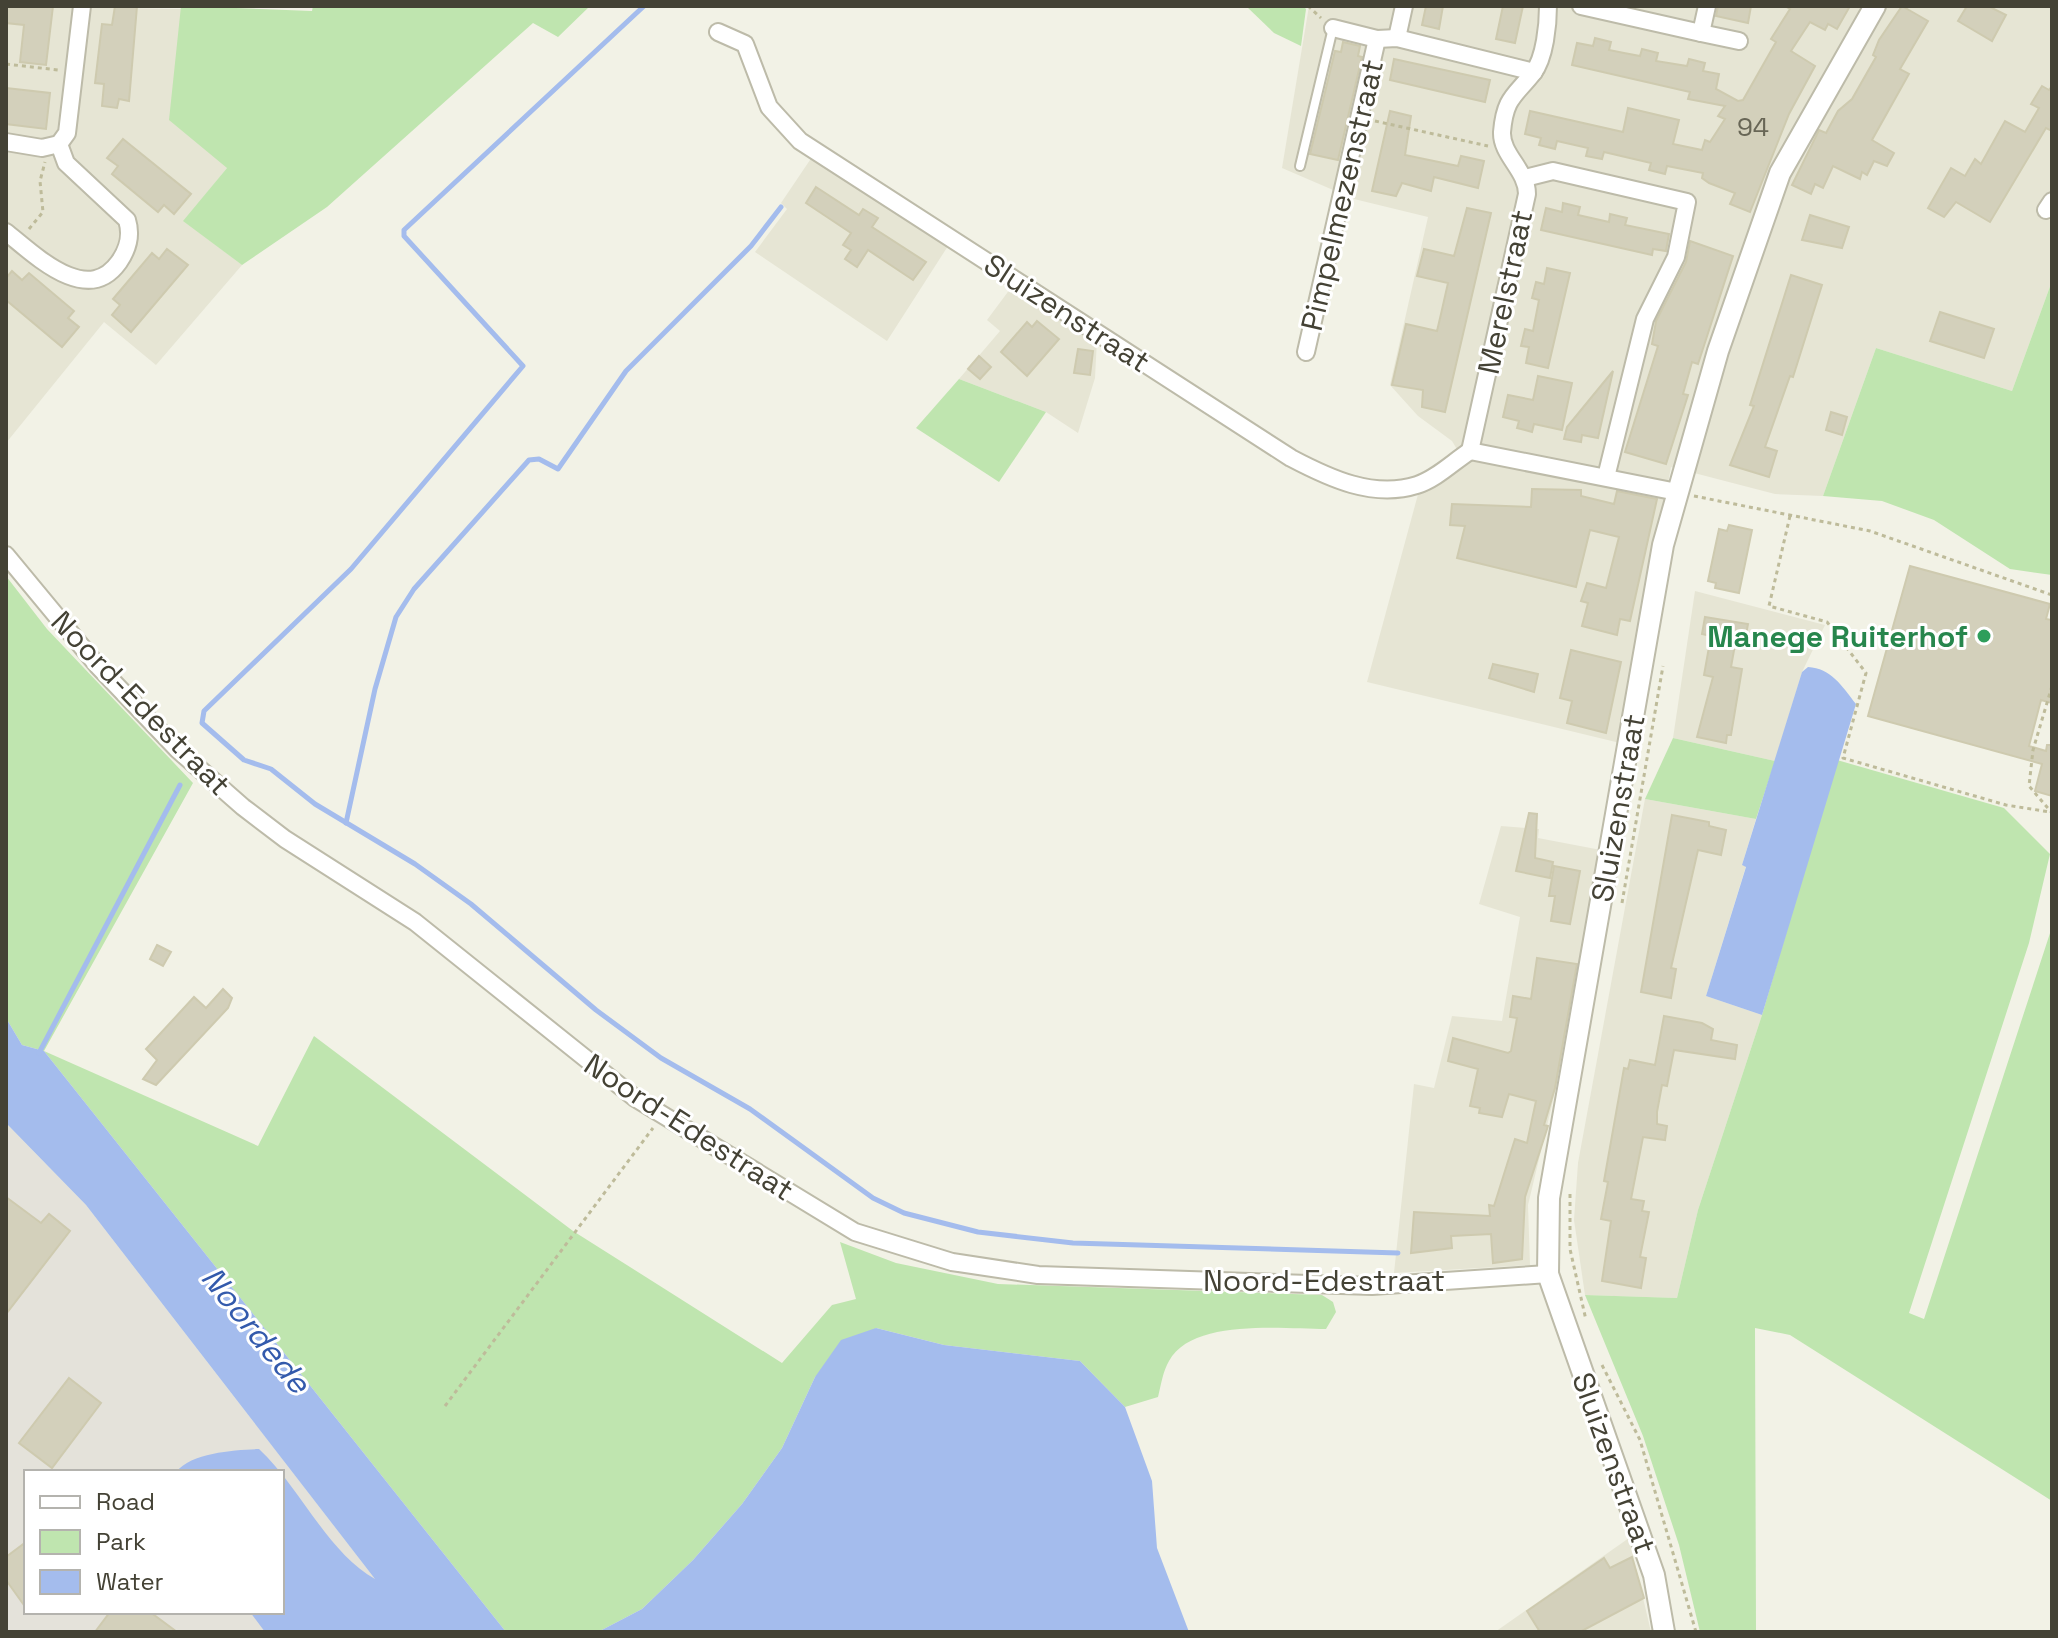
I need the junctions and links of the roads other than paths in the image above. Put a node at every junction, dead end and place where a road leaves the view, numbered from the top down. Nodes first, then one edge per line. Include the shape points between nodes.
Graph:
1 (82, 6) edge
2 (1404, 6) edge
3 (1548, 6) edge
4 (1581, 6) edge
5 (1707, 6) edge
6 (1875, 6) edge
7 (1333, 28) joint
8 (718, 32) dead end
9 (1701, 33) junction
10 (1397, 38) junction
11 (1377, 39) junction
12 (1739, 41) dead end
13 (1534, 72) junction
14 (6, 142) edge
15 (59, 144) junction
16 (1300, 166) dead end
17 (1525, 178) junction
18 (18, 234) edge
19 (1306, 352) dead end
20 (1470, 451) junction
21 (1606, 477) junction
22 (1677, 492) junction
23 (6, 555) edge
24 (1548, 1274) junction
25 (1664, 1632) edge

1 - 15 street via 67,133
2 - 10 street
3 - 13 street
4 - 9 street
5 - 9 street
6 - 22 street, Sluizenstraat via 1780,173 1718,351
7 - 11 street
7 - 16 lane
8 - 20 street, Sluizenstraat via 745,44 769,107 800,141 1291,458 1344,483 1396,488 1418,485
9 - 12 street
10 - 11 street
10 - 13 street
11 - 19 street, Pimpelmezenstraat
13 - 17 street, Merelstraat via 1511,96 1503,130 1504,145
14 - 15 street via 42,148
15 - 18 street via 66,163 127,220 127,250 114,269 86,281 63,274
17 - 20 street, Merelstraat via 1525,207
17 - 21 street via 1553,171 1687,202 1676,257 1645,319
20 - 21 street
21 - 22 street
22 - 24 street, Sluizenstraat via 1663,545 1549,1198
23 - 24 street, Noord-Edestraat via 97,665 205,776 285,839 415,922 592,1065 663,1115 855,1232 982,1268 1081,1277 1372,1286
24 - 25 street, Sluizenstraat via 1654,1575

